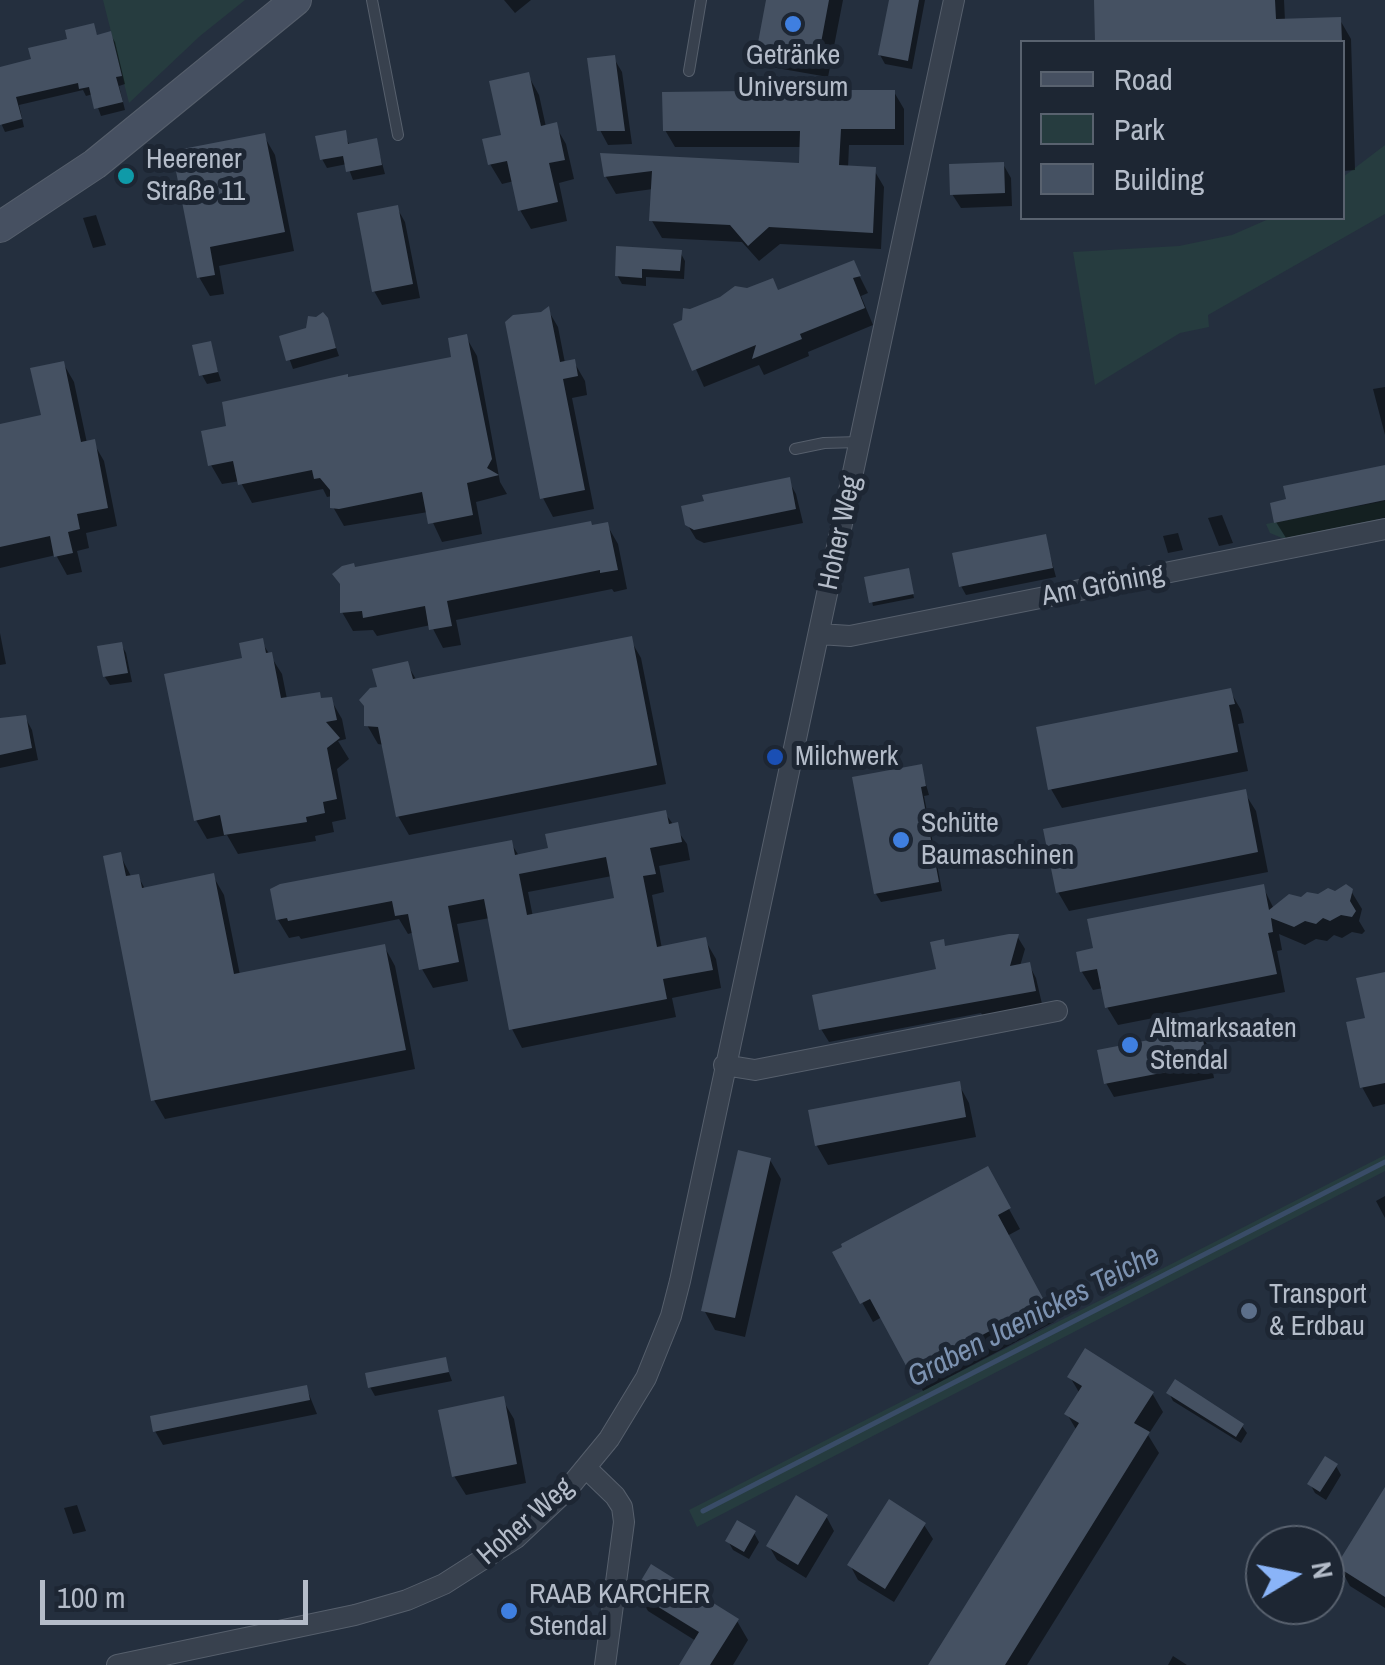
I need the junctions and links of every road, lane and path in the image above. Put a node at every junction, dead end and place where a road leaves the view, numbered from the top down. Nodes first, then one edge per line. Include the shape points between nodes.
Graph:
1 (296, 0) edge
2 (372, 0) edge
3 (702, 0) edge
4 (954, 0) edge
5 (689, 72) dead end
6 (398, 134) dead end
7 (0, 227) edge
8 (860, 442) junction
9 (794, 449) dead end
10 (1385, 528) edge
11 (819, 634) junction
12 (1057, 1011) dead end
13 (724, 1065) junction
14 (586, 1468) junction
15 (116, 1665) edge
16 (605, 1665) edge

1 - 7 main road via 95,164
2 - 6 lane
3 - 5 lane
4 - 8 street, Hoher Weg
8 - 9 lane
8 - 11 street, Hoher Weg
10 - 11 street, Am Gröning via 850,636
11 - 13 street, Hoher Weg
12 - 13 street via 755,1070
13 - 14 street, Hoher Weg via 671,1316 646,1378
14 - 15 street, Hoher Weg via 516,1538 456,1578 407,1600
14 - 16 street, Hoher Weg via 615,1496 624,1522

